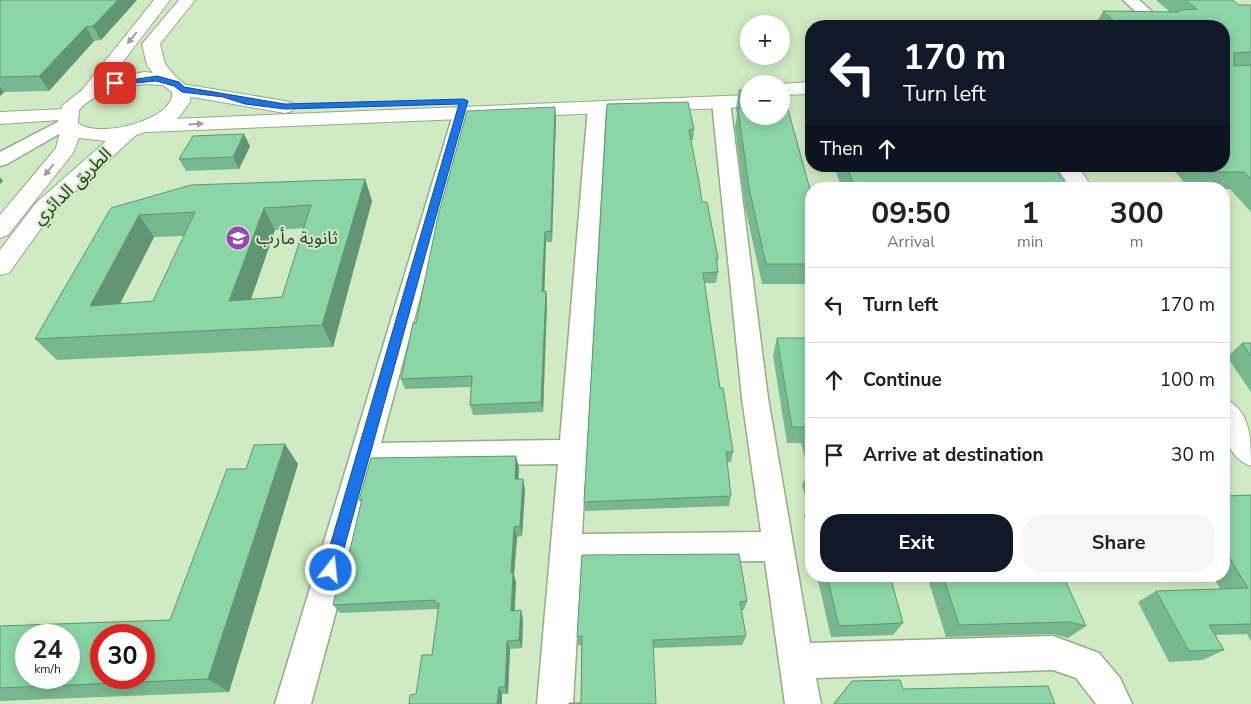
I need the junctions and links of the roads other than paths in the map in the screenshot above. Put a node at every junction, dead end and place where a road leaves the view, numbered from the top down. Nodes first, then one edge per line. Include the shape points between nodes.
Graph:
1 (162, 0) edge
2 (187, 0) edge
3 (1130, 0) edge
4 (1153, 20) edge
5 (175, 85) junction
6 (805, 88) edge
7 (790, 89) edge
8 (740, 92) edge
9 (88, 94) junction
10 (719, 97) junction
11 (805, 99) edge
12 (740, 100) edge
13 (790, 100) edge
14 (462, 107) junction
15 (597, 108) junction
16 (0, 118) edge
17 (68, 122) junction
18 (137, 129) junction
19 (0, 160) edge
20 (0, 230) edge
21 (0, 267) edge
22 (1230, 420) edge
23 (572, 452) junction
24 (1251, 453) edge
25 (363, 455) junction
26 (779, 546) junction
27 (565, 549) junction
28 (797, 661) junction
29 (293, 704) edge
30 (555, 704) edge
31 (803, 704) edge
32 (1114, 704) edge

1 -> 9 street
2 - 5 street via 151,44 156,65
3 - 4 street
5 - 9 street via 144,78
5 - 14 street via 245,102 285,107
5 - 18 street, الطريق الدائري via 183,96 176,108 161,119
6 - 7 street
8 - 10 street
9 - 17 street via 74,105
10 - 12 street
10 - 14 street
10 - 15 street
10 - 26 street via 755,398
11 - 13 street
14 - 15 street
18 -> 14 street
14 - 25 street
15 - 23 street
16 - 17 street
17 - 18 street via 88,134
17 - 19 street
17 -> 20 street, الطريق الدائري via 66,149
18 - 21 street, الطريق الدائري via 44,208
22 - 24 street
23 - 25 street
23 - 27 street
25 - 29 street
26 - 27 street
26 - 28 street
27 - 30 street
28 - 31 street
28 - 32 street via 1054,653 1087,665 1108,690

